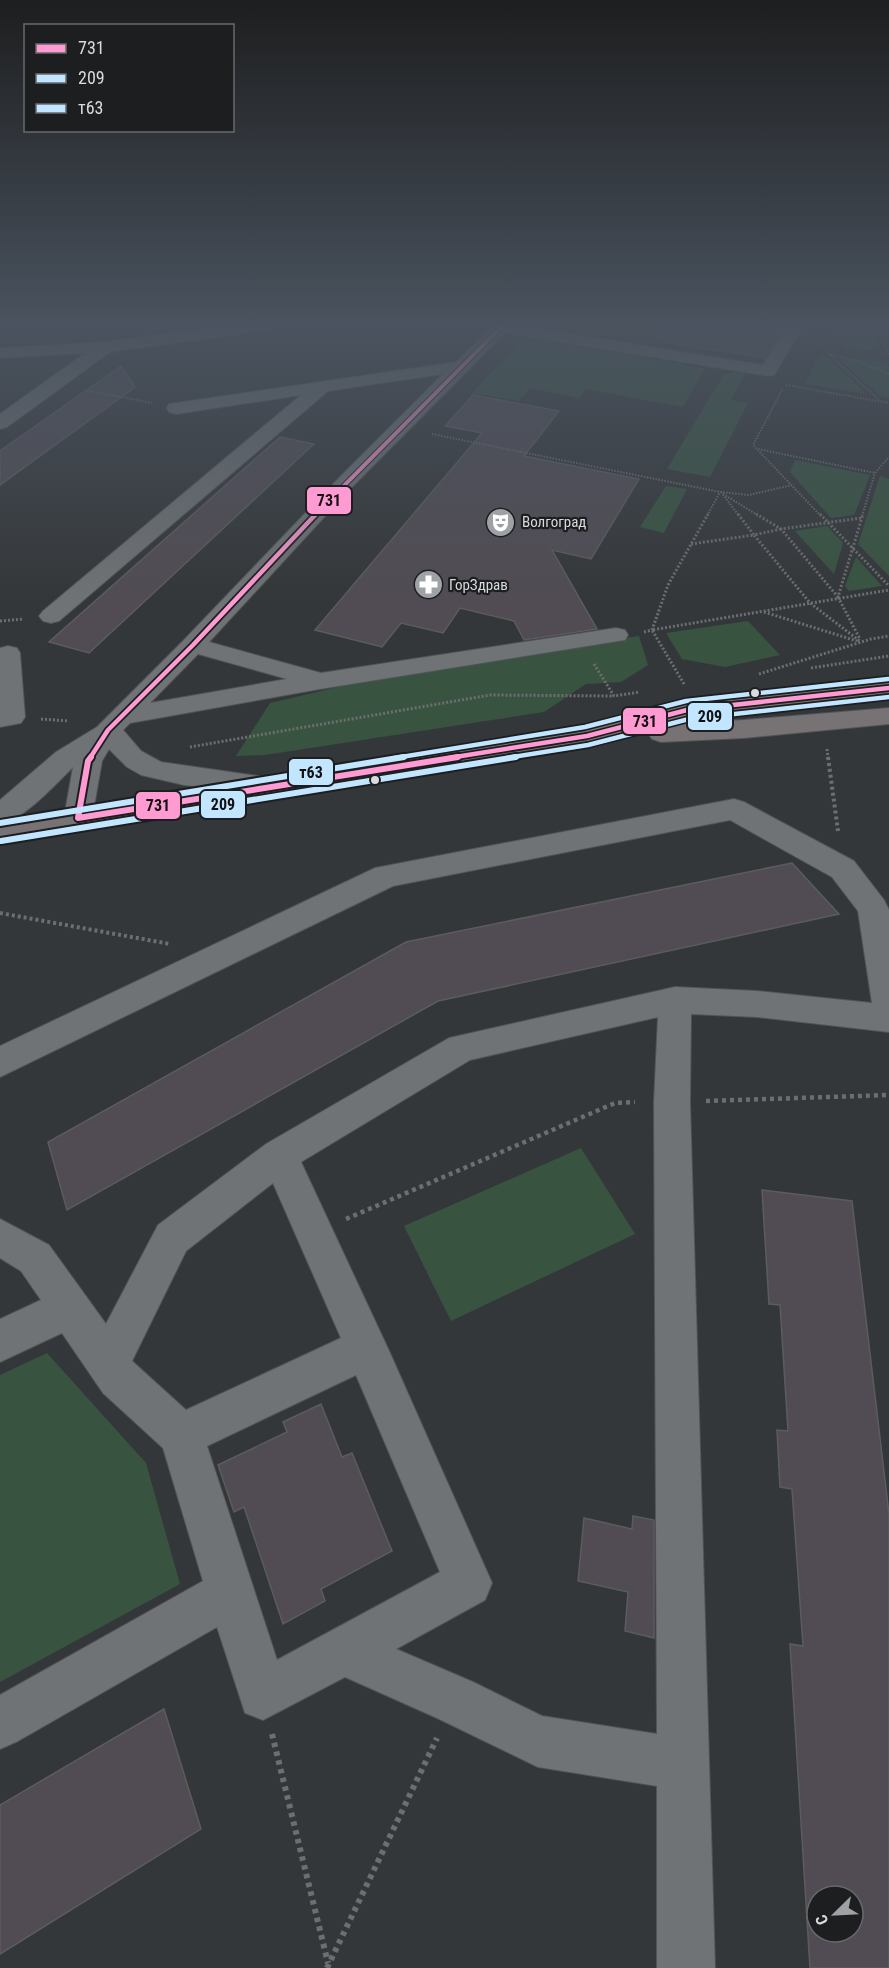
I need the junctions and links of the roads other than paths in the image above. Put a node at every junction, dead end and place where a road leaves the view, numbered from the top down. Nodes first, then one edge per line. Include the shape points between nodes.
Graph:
1 (287, 417) edge
2 (412, 417) edge
3 (51, 616) dead end
4 (616, 635) road end
5 (193, 645) junction
6 (8, 653) dead end
7 (320, 681) junction
8 (889, 688) edge
9 (889, 716) edge
10 (6, 718) edge
11 (843, 720) junction
12 (116, 723) junction
13 (889, 725) edge
14 (587, 735) junction
15 (271, 787) junction
16 (0, 815) edge
17 (78, 818) junction
18 (0, 832) edge
19 (675, 1000) junction
20 (889, 1004) edge
21 (889, 1018) edge
22 (0, 1062) edge
23 (279, 1156) junction
24 (0, 1237) edge
25 (69, 1308) junction
26 (0, 1341) edge
27 (366, 1348) junction
28 (108, 1363) junction
29 (181, 1435) junction
30 (230, 1593) junction
31 (343, 1651) junction
32 (0, 1723) edge
33 (684, 1764) junction
34 (686, 1968) edge

1 - 3 street
2 - 5 street
4 - 7 street
5 - 7 street
5 - 12 street
6 - 10 street
7 - 12 street
8 - 14 main road via 687,710
9 - 11 main road
11 - 13 street
11 - 14 main road via 744,729
12 - 15 street via 123,748 142,765 174,774
12 - 16 street via 66,758
12 - 17 street via 88,761
14 - 15 main road
15 - 17 main road
17 - 18 main road
19 - 21 street
19 - 23 street via 461,1048
19 - 33 street via 672,1102
20 - 22 street via 873,908 843,869 734,808 386,876
23 - 27 street
23 - 28 street via 172,1238
24 - 25 street via 34,1258
25 - 26 street
25 - 28 street
27 - 29 street
27 - 31 street via 468,1583
28 - 29 street
29 - 30 street
30 - 31 street via 263,1695
30 - 32 street
31 - 33 street via 538,1741
33 - 34 street

